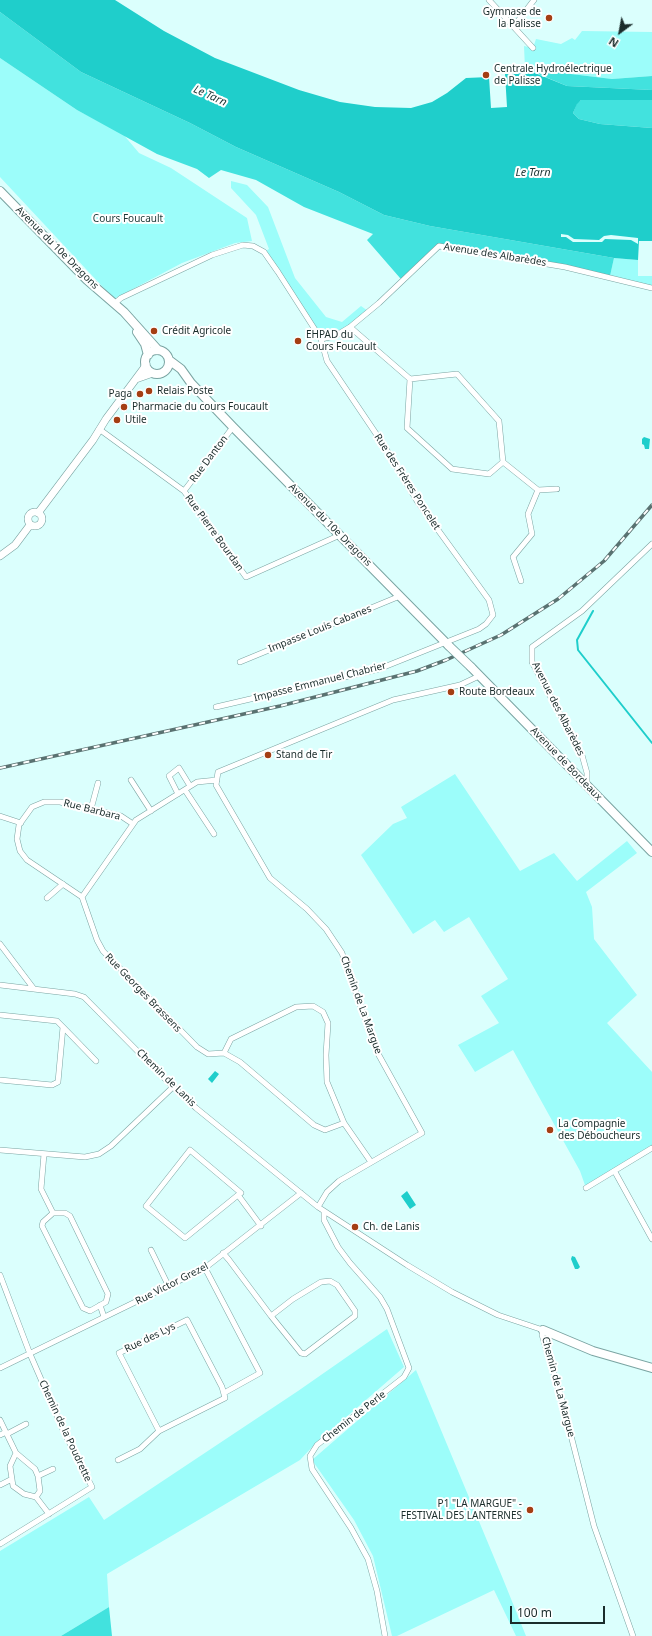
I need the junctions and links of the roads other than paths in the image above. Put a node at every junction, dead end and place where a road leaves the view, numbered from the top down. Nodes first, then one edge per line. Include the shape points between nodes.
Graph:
1 (489, 0) edge
2 (534, 0) edge
3 (514, 26) junction
4 (533, 48) dead end
5 (0, 191) edge
6 (652, 288) edge
7 (114, 304) junction
8 (350, 327) junction
9 (321, 339) junction
10 (158, 350) junction
11 (148, 355) junction
12 (169, 360) junction
13 (146, 364) junction
14 (165, 371) junction
15 (153, 373) junction
16 (182, 373) junction
17 (410, 379) junction
18 (134, 381) junction
19 (233, 427) junction
20 (99, 429) junction
21 (503, 462) junction
22 (538, 490) junction
23 (557, 490) dead end
24 (184, 491) junction
25 (340, 535) junction
26 (652, 544) edge
27 (0, 556) edge
28 (522, 581) dead end
29 (400, 596) junction
30 (447, 643) junction
31 (240, 662) dead end
32 (480, 676) junction
33 (216, 707) dead end
34 (132, 780) dead end
35 (217, 780) junction
36 (98, 783) dead end
37 (587, 785) junction
38 (190, 786) junction
39 (185, 790) junction
40 (178, 794) junction
41 (91, 809) junction
42 (151, 811) junction
43 (0, 816) edge
44 (21, 823) junction
45 (133, 824) junction
46 (214, 834) dead end
47 (652, 852) edge
48 (63, 884) junction
49 (47, 898) dead end
50 (82, 898) junction
51 (0, 944) edge
52 (0, 985) edge
53 (34, 989) junction
54 (0, 1015) edge
55 (63, 1027) junction
56 (224, 1053) junction
57 (96, 1061) dead end
58 (0, 1080) edge
59 (174, 1087) junction
60 (344, 1123) junction
61 (652, 1148) edge
62 (0, 1150) edge
63 (44, 1154) junction
64 (371, 1162) junction
65 (615, 1172) junction
66 (586, 1188) dead end
67 (301, 1193) junction
68 (238, 1195) junction
69 (318, 1207) junction
70 (324, 1211) junction
71 (53, 1213) junction
72 (261, 1226) junction
73 (652, 1239) edge
74 (151, 1250) dead end
75 (223, 1254) junction
76 (205, 1268) junction
77 (0, 1275) edge
78 (168, 1286) junction
79 (100, 1306) junction
80 (271, 1316) junction
81 (104, 1317) junction
82 (544, 1330) junction
83 (30, 1354) junction
84 (0, 1368) edge
85 (652, 1368) edge
86 (224, 1393) junction
87 (0, 1420) edge
88 (26, 1424) dead end
89 (159, 1432) junction
90 (6, 1433) junction
91 (0, 1435) edge
92 (16, 1453) junction
93 (118, 1460) dead end
94 (53, 1469) dead end
95 (38, 1476) junction
96 (12, 1479) junction
97 (0, 1485) edge
98 (36, 1497) junction
99 (49, 1514) junction
100 (0, 1544) edge
101 (386, 1636) edge
102 (633, 1636) edge

1 - 3 street
2 - 3 street
3 - 4 street
5 - 7 main road, Avenue du 10e Dragons
6 - 8 street, Avenue des Albarèdes via 565,266 439,246 379,304
7 - 9 street via 121,298 212,255 243,245 253,246 264,252
7 - 10 main road, Avenue du 10e Dragons
7 - 11 main road, Avenue du 10e Dragons via 141,338
8 - 9 street, Avenue des Albarèdes via 335,336
8 - 17 street
9 - 30 street, Rue des Frères Poncelet via 327,361 385,447 417,501 489,600 493,615 486,624
10 - 11 main road
10 - 12 main road via 164,352
11 - 13 main road
12 - 14 main road
12 - 16 main road, Avenue du 10e Dragons via 181,369
13 - 15 main road
13 - 18 street
14 - 15 main road
14 - 16 main road
15 - 18 street
16 - 19 main road, Avenue du 10e Dragons
17 - 21 street via 457,374 499,421
17 - 21 street via 407,428 452,469 489,474
18 - 20 street
19 - 24 street, Rue Danton
19 - 25 main road, Avenue du 10e Dragons
20 - 24 street, Rue Pierre Bourdan
20 - 27 street via 38,513 28,515 30,525 15,545
21 - 22 street
22 - 23 street
22 - 28 street via 528,514 532,534 513,557
24 - 25 street, Rue Pierre Bourdan via 246,577
25 - 29 main road, Avenue du 10e Dragons
26 - 37 street, Avenue des Albarèdes via 582,611 532,647 532,662 582,755
29 - 30 main road, Avenue du 10e Dragons
29 - 31 street, Impasse Louis Cabanes
30 - 32 main road, Avenue du 10e Dragons, bridge
30 - 33 street, Impasse Emmanuel Chabrier via 378,669
32 - 35 street via 460,685 409,695 376,706 218,772
32 - 37 main road, Avenue de Bordeaux
34 - 42 street
35 - 38 street via 197,782
35 - 64 street, Chemin de La Margue via 216,786 270,878 307,909 326,929 342,953 376,1050 422,1132
36 - 41 street
37 - 47 main road, Avenue de Bordeaux
38 - 39 street
38 - 40 street via 179,768 169,776
39 - 40 street
39 - 46 street
40 - 42 street
41 - 44 street, Rue Barbara via 60,802 44,802 32,807
41 - 45 street, Rue Barbara via 121,816
42 - 45 street
43 - 44 street
44 - 48 street, Rue Barbara via 17,839 20,851 27,860
45 - 50 street
48 - 49 street
48 - 50 street, Rue Barbara
50 - 56 street, Rue Georges Brassens via 103,951 197,1047 208,1054
51 - 53 street
52 - 53 street, Chemin de Lanis
53 - 59 street, Chemin de Lanis via 84,997
54 - 55 street via 58,1021
55 - 57 street
55 - 58 street via 58,1082 52,1084
56 - 60 street, Rue Georges Brassens via 240,1062 314,1125 325,1130
56 - 60 street via 231,1039 296,1007 313,1006 323,1012 328,1023 327,1082
59 - 63 street via 111,1146 99,1154 85,1157
59 - 67 street, Chemin de Lanis
60 - 64 street
61 - 65 street
62 - 63 street
63 - 71 street via 41,1190
64 - 69 street, Chemin de La Margue via 339,1180 331,1187
65 - 66 street
65 - 73 street
67 - 69 street, Chemin de Lanis
67 - 72 street, Rue Victor Grezel
68 - 68 street via 185,1238 146,1206 190,1150 241,1192
68 - 72 street
69 - 70 street, Chemin de La Margue
70 - 82 street, Chemin de La Margue via 407,1265 477,1305 498,1315
70 - 101 street, Chemin de Perle via 324,1220 338,1247 387,1309 409,1368 404,1377 317,1445 310,1456 312,1468 368,1559
71 - 79 street via 65,1213 70,1216 87,1249 108,1294 106,1302
71 - 79 street via 42,1226 65,1274 83,1308 90,1311
72 - 75 street, Rue Victor Grezel
74 - 78 street
75 - 76 street, Rue Victor Grezel
75 - 80 street
76 - 78 street, Rue Victor Grezel
76 - 86 street via 260,1373
77 - 83 street, Chemin de la Poudrette
78 - 81 street, Rue Victor Grezel
79 - 81 street
80 - 80 street via 301,1353 305,1354 355,1316 355,1311 337,1284 330,1281 321,1282
81 - 83 street, Rue Victor Grezel
82 - 85 main road via 593,1351
82 - 102 street, Chemin de La Margue via 542,1335 563,1404 594,1526
83 - 84 street, Rue Victor Grezel
83 - 99 street, Chemin de la Poudrette via 64,1432 92,1487
86 - 89 street via 225,1398
86 - 89 street, Rue des Lys via 187,1320 119,1353
87 - 90 street
88 - 90 street
89 - 93 street via 140,1448
90 - 91 street
90 - 92 street
92 - 95 street via 35,1469
92 - 96 street via 10,1466
94 - 95 street
95 - 98 street via 40,1491
96 - 97 street
96 - 98 street via 13,1486 24,1494
98 - 99 street
99 - 100 street, Chemin de la Poudrette

